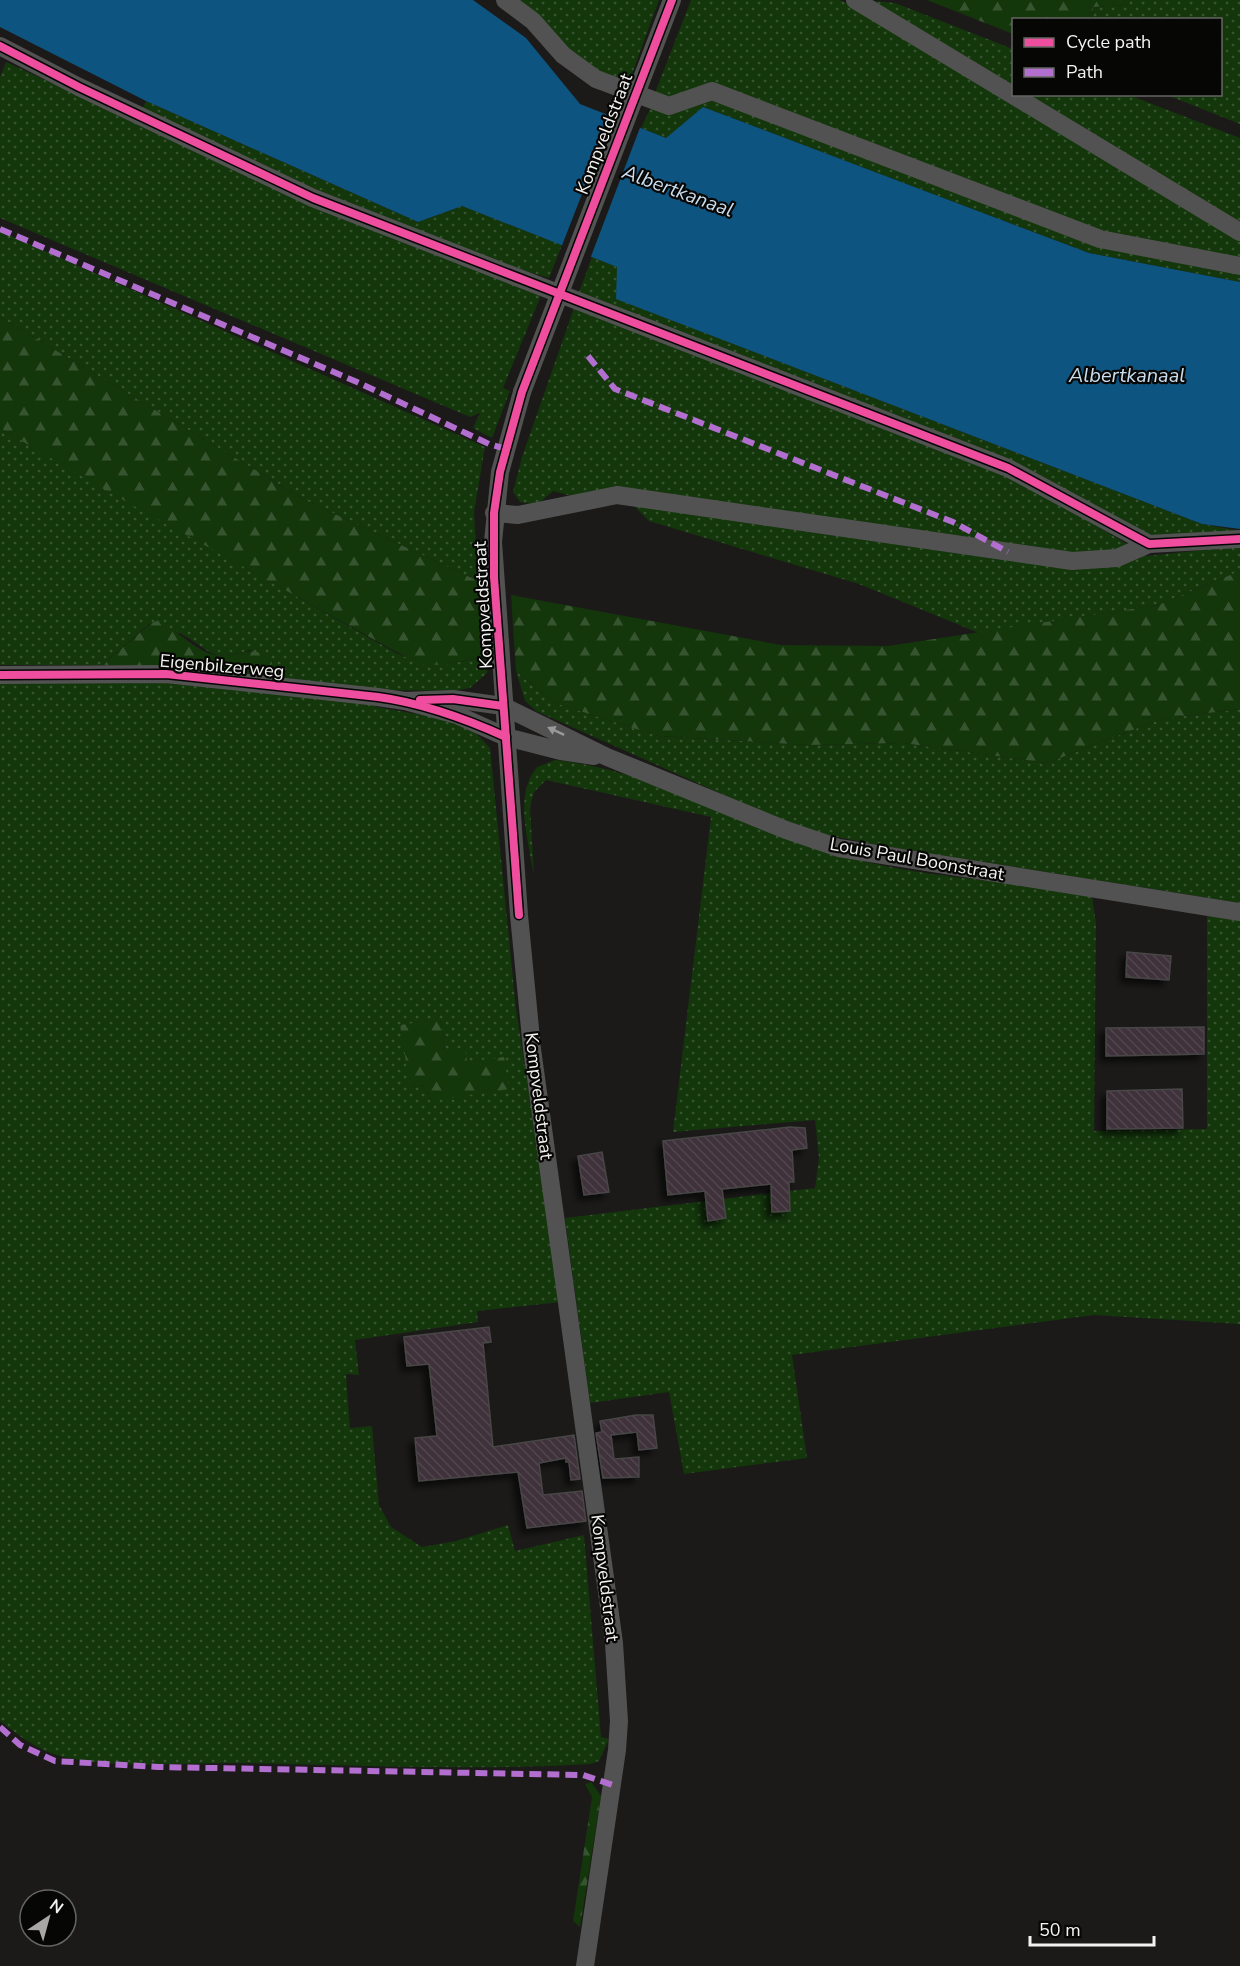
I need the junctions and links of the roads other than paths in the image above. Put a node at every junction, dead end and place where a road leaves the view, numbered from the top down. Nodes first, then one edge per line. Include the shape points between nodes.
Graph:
1 (505, 0) edge
2 (672, 0) edge
3 (855, 0) edge
4 (0, 46) edge
5 (1012, 95) edge
6 (1014, 96) edge
7 (1240, 232) edge
8 (1240, 266) edge
9 (494, 513) junction
10 (1240, 539) edge
11 (1149, 544) junction
12 (0, 675) edge
13 (405, 701) junction
14 (504, 706) junction
15 (506, 737) junction
16 (607, 757) junction
17 (1240, 912) edge
18 (585, 1966) edge

1 - 8 street via 533,21 563,55 596,79 669,106 712,91 1100,239
2 - 9 street, Kompveldstraat, bridge via 522,392 500,472
3 - 5 street
4 - 11 street via 313,198 1008,468
6 - 7 street
9 - 11 street via 518,515 617,495 1072,561 1117,558
9 - 14 street, Kompveldstraat via 494,577
10 - 11 street
12 - 13 street, Eigenbilzerweg via 166,674
13 - 14 street, Eigenbilzerweg via 453,699
13 - 15 street, Eigenbilzerweg via 457,715
14 - 15 street, Kompveldstraat
16 -> 14 street, Louis Paul Boonstraat
15 - 16 street, Louis Paul Boonstraat via 561,751
15 - 18 street, Kompveldstraat via 532,1049 615,1654 617,1750
16 - 17 street, Louis Paul Boonstraat via 838,848

